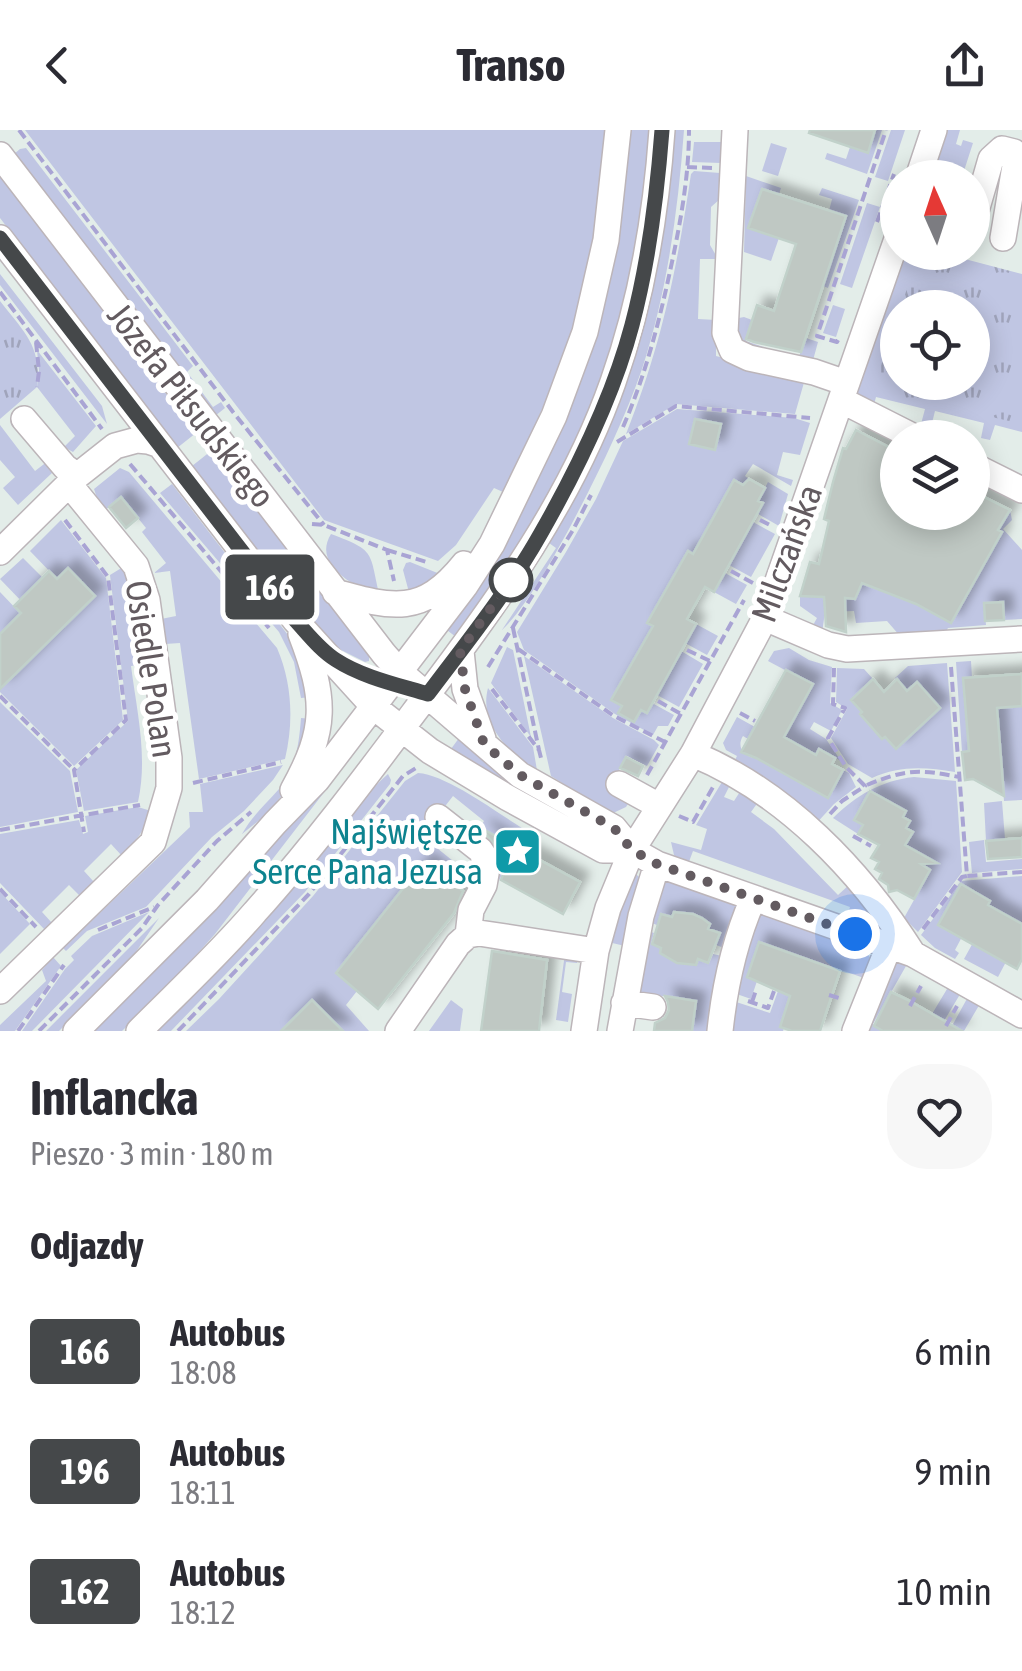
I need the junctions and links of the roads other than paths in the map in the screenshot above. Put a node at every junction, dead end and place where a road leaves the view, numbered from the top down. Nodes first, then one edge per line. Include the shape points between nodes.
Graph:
1 (618, 130) edge
2 (662, 130) edge
3 (736, 130) edge
4 (934, 130) edge
5 (0, 155) edge
6 (924, 160) edge
7 (990, 162) edge
8 (0, 238) edge
9 (1012, 241) edge
10 (886, 270) edge
11 (113, 384) junction
12 (844, 392) junction
13 (24, 419) dead end
14 (888, 420) edge
15 (160, 445) junction
16 (115, 446) junction
17 (990, 474) edge
18 (73, 480) junction
19 (1022, 490) edge
20 (505, 514) junction
21 (0, 552) edge
22 (335, 592) junction
23 (764, 618) junction
24 (295, 620) junction
25 (1022, 639) edge
26 (320, 648) junction
27 (460, 651) junction
28 (396, 677) junction
29 (428, 694) junction
30 (374, 707) junction
31 (401, 730) junction
32 (484, 744) junction
33 (693, 754) junction
34 (266, 814) junction
35 (438, 817) dead end
36 (632, 850) junction
37 (657, 864) junction
38 (753, 899) junction
39 (468, 935) junction
40 (581, 945) junction
41 (902, 946) junction
42 (0, 991) edge
43 (653, 1007) dead end
44 (1022, 1014) edge
45 (626, 1023) edge
46 (76, 1031) edge
47 (138, 1031) edge
48 (398, 1031) edge
49 (584, 1031) edge
50 (720, 1031) edge
51 (856, 1031) edge

1 - 20 street via 606,240 586,332
2 - 27 street via 644,275 612,386 540,535
3 - 12 street via 725,332 732,350 814,372
4 - 6 street
5 - 22 street, Józefa Piłsudskiego
7 - 9 street via 1002,149 1014,152
8 - 11 street, Józefa Piłsudskiego
10 - 12 street, Milczańska
11 - 15 street, Józefa Piłsudskiego
11 - 16 street via 121,424
12 - 14 street
12 - 23 street, Milczańska
13 - 18 street, Osiedle Polan
15 - 16 street via 137,440
15 - 24 street, Józefa Piłsudskiego
16 - 18 street
17 - 19 street
18 - 21 street
18 - 42 street, Osiedle Polan via 136,566 148,600 169,788 153,842
20 - 22 street via 444,587 422,600 401,606
20 - 28 street via 464,586
22 - 28 street, Józefa Piłsudskiego
23 - 25 street via 847,648
23 - 33 street, Milczańska
24 - 26 street, Józefa Piłsudskiego
24 - 34 street via 315,672 319,726 310,759
26 - 28 street, Józefa Piłsudskiego via 343,664
26 - 30 street, Józefa Piłsudskiego
27 - 29 street
27 - 32 street
28 - 29 street, Józefa Piłsudskiego
28 - 30 street
29 - 31 street
29 - 32 street, Józefa Piłsudskiego
30 - 31 street, Józefa Piłsudskiego
30 - 34 street via 317,780
31 - 36 street, Józefa Piłsudskiego via 603,850
31 - 47 street via 254,915
32 - 36 street, Józefa Piłsudskiego via 520,775 614,828
33 - 36 street, Milczańska via 638,795
33 - 41 street via 725,767 795,815 857,879
34 - 46 street via 207,900
35 - 39 street via 488,862
36 - 37 street, Józefa Piłsudskiego
36 - 40 street, Milczańska via 608,908
37 - 38 street, Józefa Piłsudskiego
37 - 45 street via 641,916
38 - 41 street, Józefa Piłsudskiego
38 - 50 street via 739,931
39 - 40 street
39 - 48 street
40 - 49 street, Milczańska
41 - 44 street, Józefa Piłsudskiego
41 - 51 street
43 - 45 street

